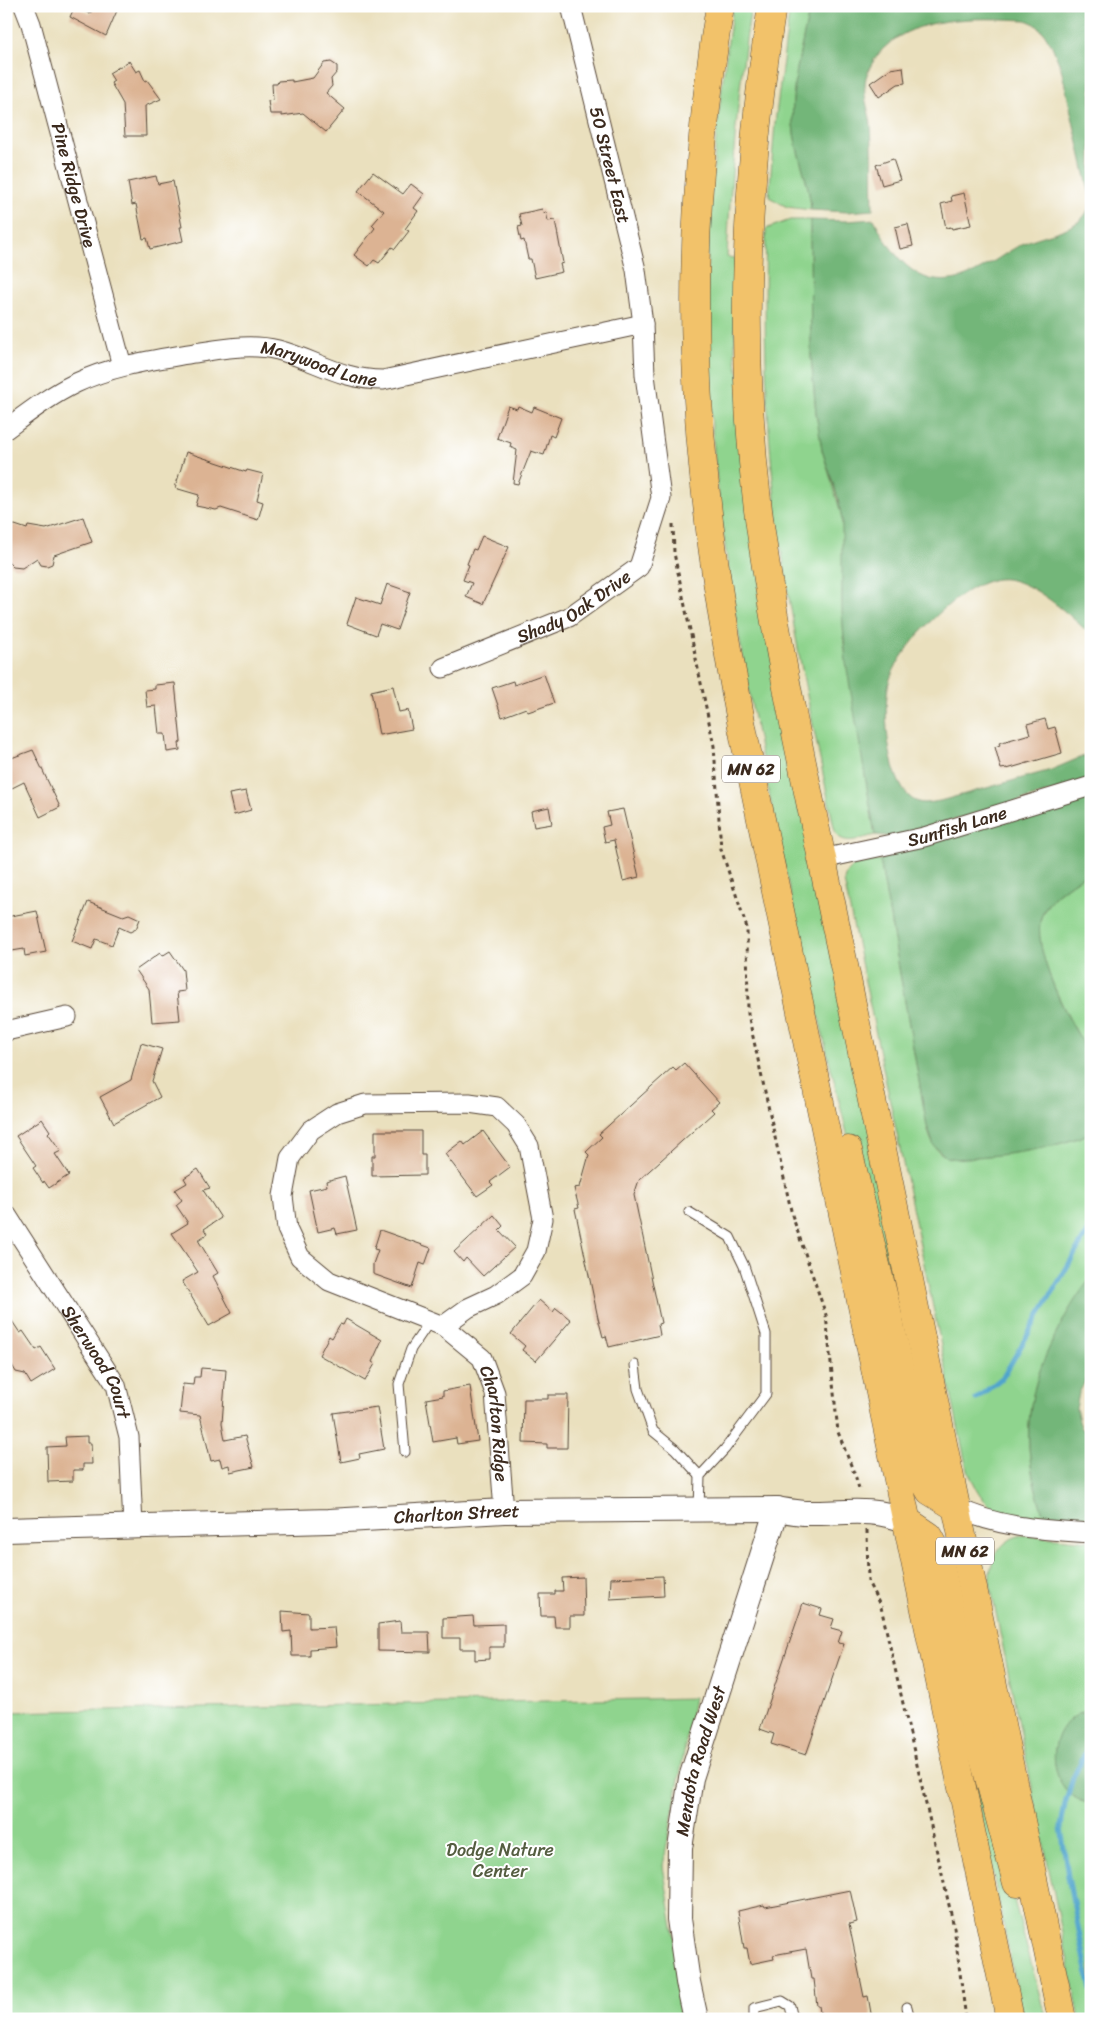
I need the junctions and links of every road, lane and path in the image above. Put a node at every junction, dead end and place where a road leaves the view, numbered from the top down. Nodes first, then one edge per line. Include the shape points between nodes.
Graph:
1 (24, 6) edge
2 (572, 6) edge
3 (720, 6) edge
4 (772, 6) edge
5 (643, 324) junction
6 (122, 366) junction
7 (6, 429) edge
8 (672, 524) dead end
9 (443, 668) dead end
10 (1091, 786) edge
11 (822, 859) junction
12 (786, 940) junction
13 (67, 1017) dead end
14 (6, 1031) edge
15 (689, 1212) dead end
16 (6, 1214) edge
17 (436, 1323) junction
18 (635, 1365) dead end
19 (405, 1452) dead end
20 (700, 1476) junction
21 (856, 1478) dead end
22 (956, 1507) junction
23 (699, 1510) junction
24 (777, 1510) junction
25 (504, 1511) junction
26 (907, 1521) junction
27 (133, 1527) junction
28 (6, 1530) edge
29 (1091, 1534) edge
30 (868, 1535) dead end
31 (907, 2008) dead end
32 (696, 2019) edge
33 (754, 2019) edge
34 (793, 2019) edge
35 (910, 2019) edge
36 (966, 2019) edge
37 (1010, 2019) edge
38 (1060, 2019) edge

1 - 6 street, Pine Ridge Drive
2 - 5 street, 50 Street East via 636,270
3 - 12 highway, MN 62 via 706,110 696,237 698,396 708,514 724,630
4 - 11 highway, MN 62 via 756,121 750,203 747,276 749,394 758,510 769,588
5 - 6 street, Marywood Lane via 383,380 352,377 277,350 259,347 227,348
5 - 9 street, Shady Oak Drive via 645,375 661,498 639,567 569,617
6 - 7 street, Marywood Lane via 78,382
8 - 21 path via 674,553 714,746 721,849 747,928 748,1014 792,1215 826,1315 838,1432
10 - 11 street, Sunfish Lane via 924,837
11 - 22 highway, MN 62
12 - 22 highway via 828,1069 885,1302 924,1480 930,1492
12 - 26 highway, MN 62
13 - 14 street
15 - 20 lane via 730,1237 744,1266 766,1334 766,1394 725,1449
16 - 27 street, Sherwood Court via 116,1385 129,1437
17 - 17 street, Charlton Ridge via 496,1295 522,1276 536,1251 543,1219 528,1146 516,1125 497,1107 469,1103 365,1104 336,1114 311,1130 290,1158 283,1196 287,1229 300,1258 329,1281
17 - 19 lane via 411,1349 398,1384
17 - 25 street, Charlton Ridge via 482,1358 495,1394
18 - 20 lane via 638,1389 653,1431
20 - 23 lane
22 - 29 street via 990,1521
22 - 38 highway, MN 62
23 - 24 street, Charlton Street
23 - 25 street, Charlton Street
24 - 26 street, Charlton Street via 803,1513 871,1511
24 - 32 street, Mendota Road West via 691,1778 680,1848 679,1919
25 - 27 street, Charlton Street
26 - 37 highway, MN 62
26 - 38 highway via 929,1536 937,1551 982,1752 1028,1922
27 - 28 street, Charlton Street
30 - 36 path via 868,1582 881,1607 954,1927
31 - 35 lane
33 - 34 lane via 754,2008 782,2001 790,2006

